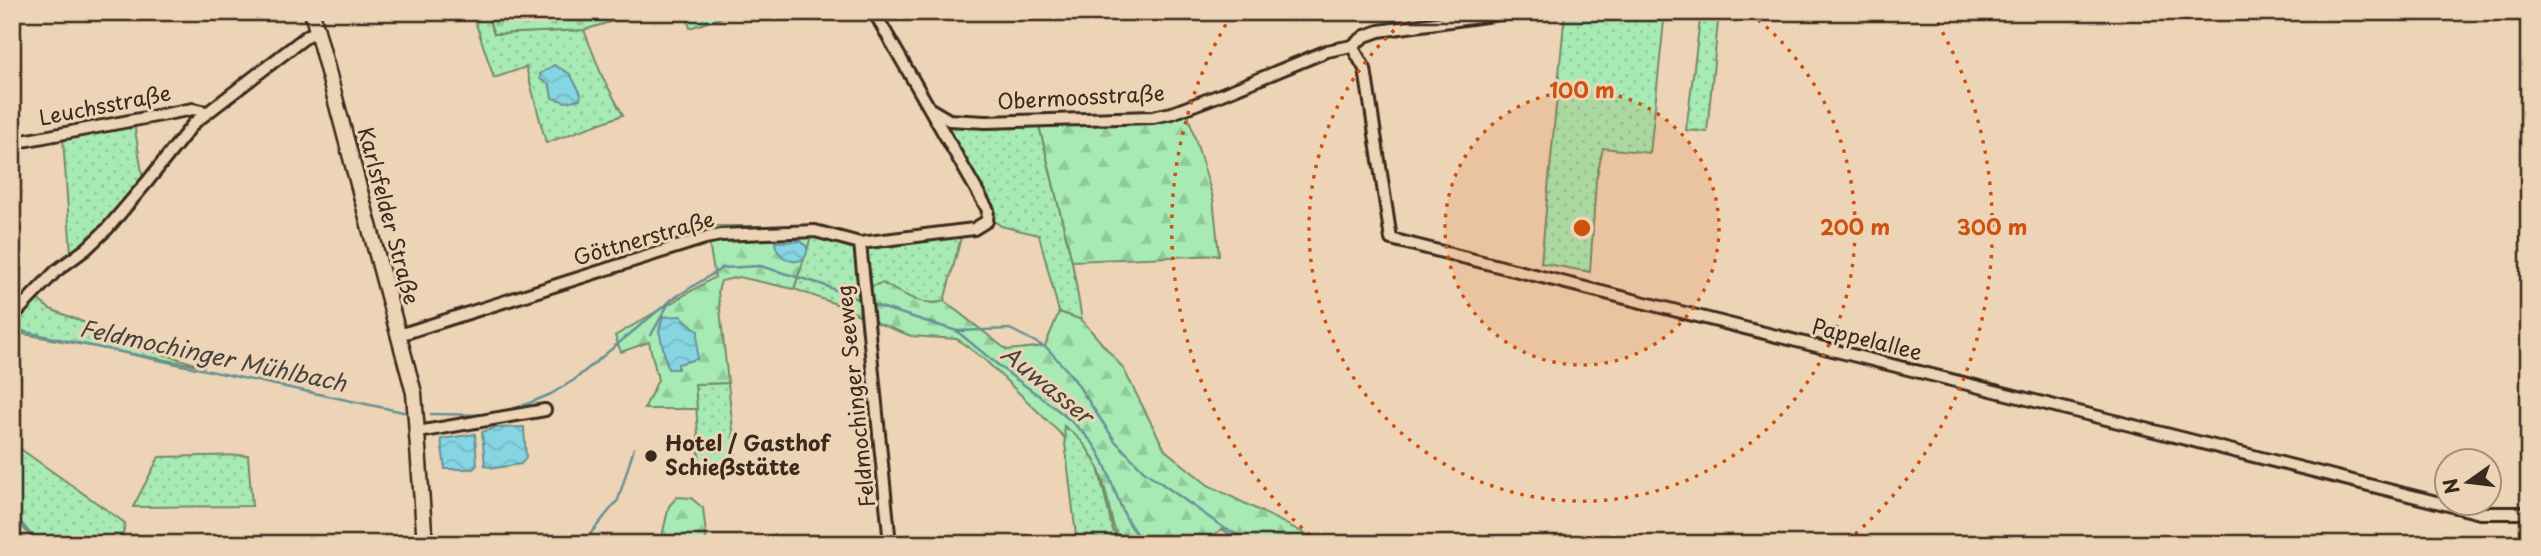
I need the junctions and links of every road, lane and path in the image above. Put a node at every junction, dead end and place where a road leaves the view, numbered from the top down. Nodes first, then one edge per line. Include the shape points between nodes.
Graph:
1 (312, 12) edge
2 (874, 12) edge
3 (1514, 12) edge
4 (317, 32) junction
5 (1352, 46) junction
6 (930, 108) junction
7 (206, 112) junction
8 (12, 143) edge
9 (860, 243) junction
10 (12, 317) edge
11 (399, 335) junction
12 (545, 410) dead end
13 (418, 432) junction
14 (2529, 513) edge
15 (425, 544) edge
16 (890, 544) edge

1 - 4 street, Karlsfelder Straße
2 - 6 street
3 - 5 street, Obermoosstraße via 1379,31
4 - 7 street
4 - 11 street, Karlsfelder Straße
5 - 6 street, Obermoosstraße via 1327,51 1153,117 986,122 949,120
5 - 14 street, Pappelallee via 1365,69 1391,239 2480,513
6 - 9 street, Göttnerstraße via 988,210 987,221 974,229
7 - 8 street, Leuchsstraße via 192,109
7 - 10 street via 107,229 56,271
9 - 11 street, Göttnerstraße via 815,231 705,238
9 - 16 street, Feldmochinger Seeweg
11 - 13 street, Karlsfelder Straße via 414,393
12 - 13 street
13 - 15 street, Karlsfelder Straße

